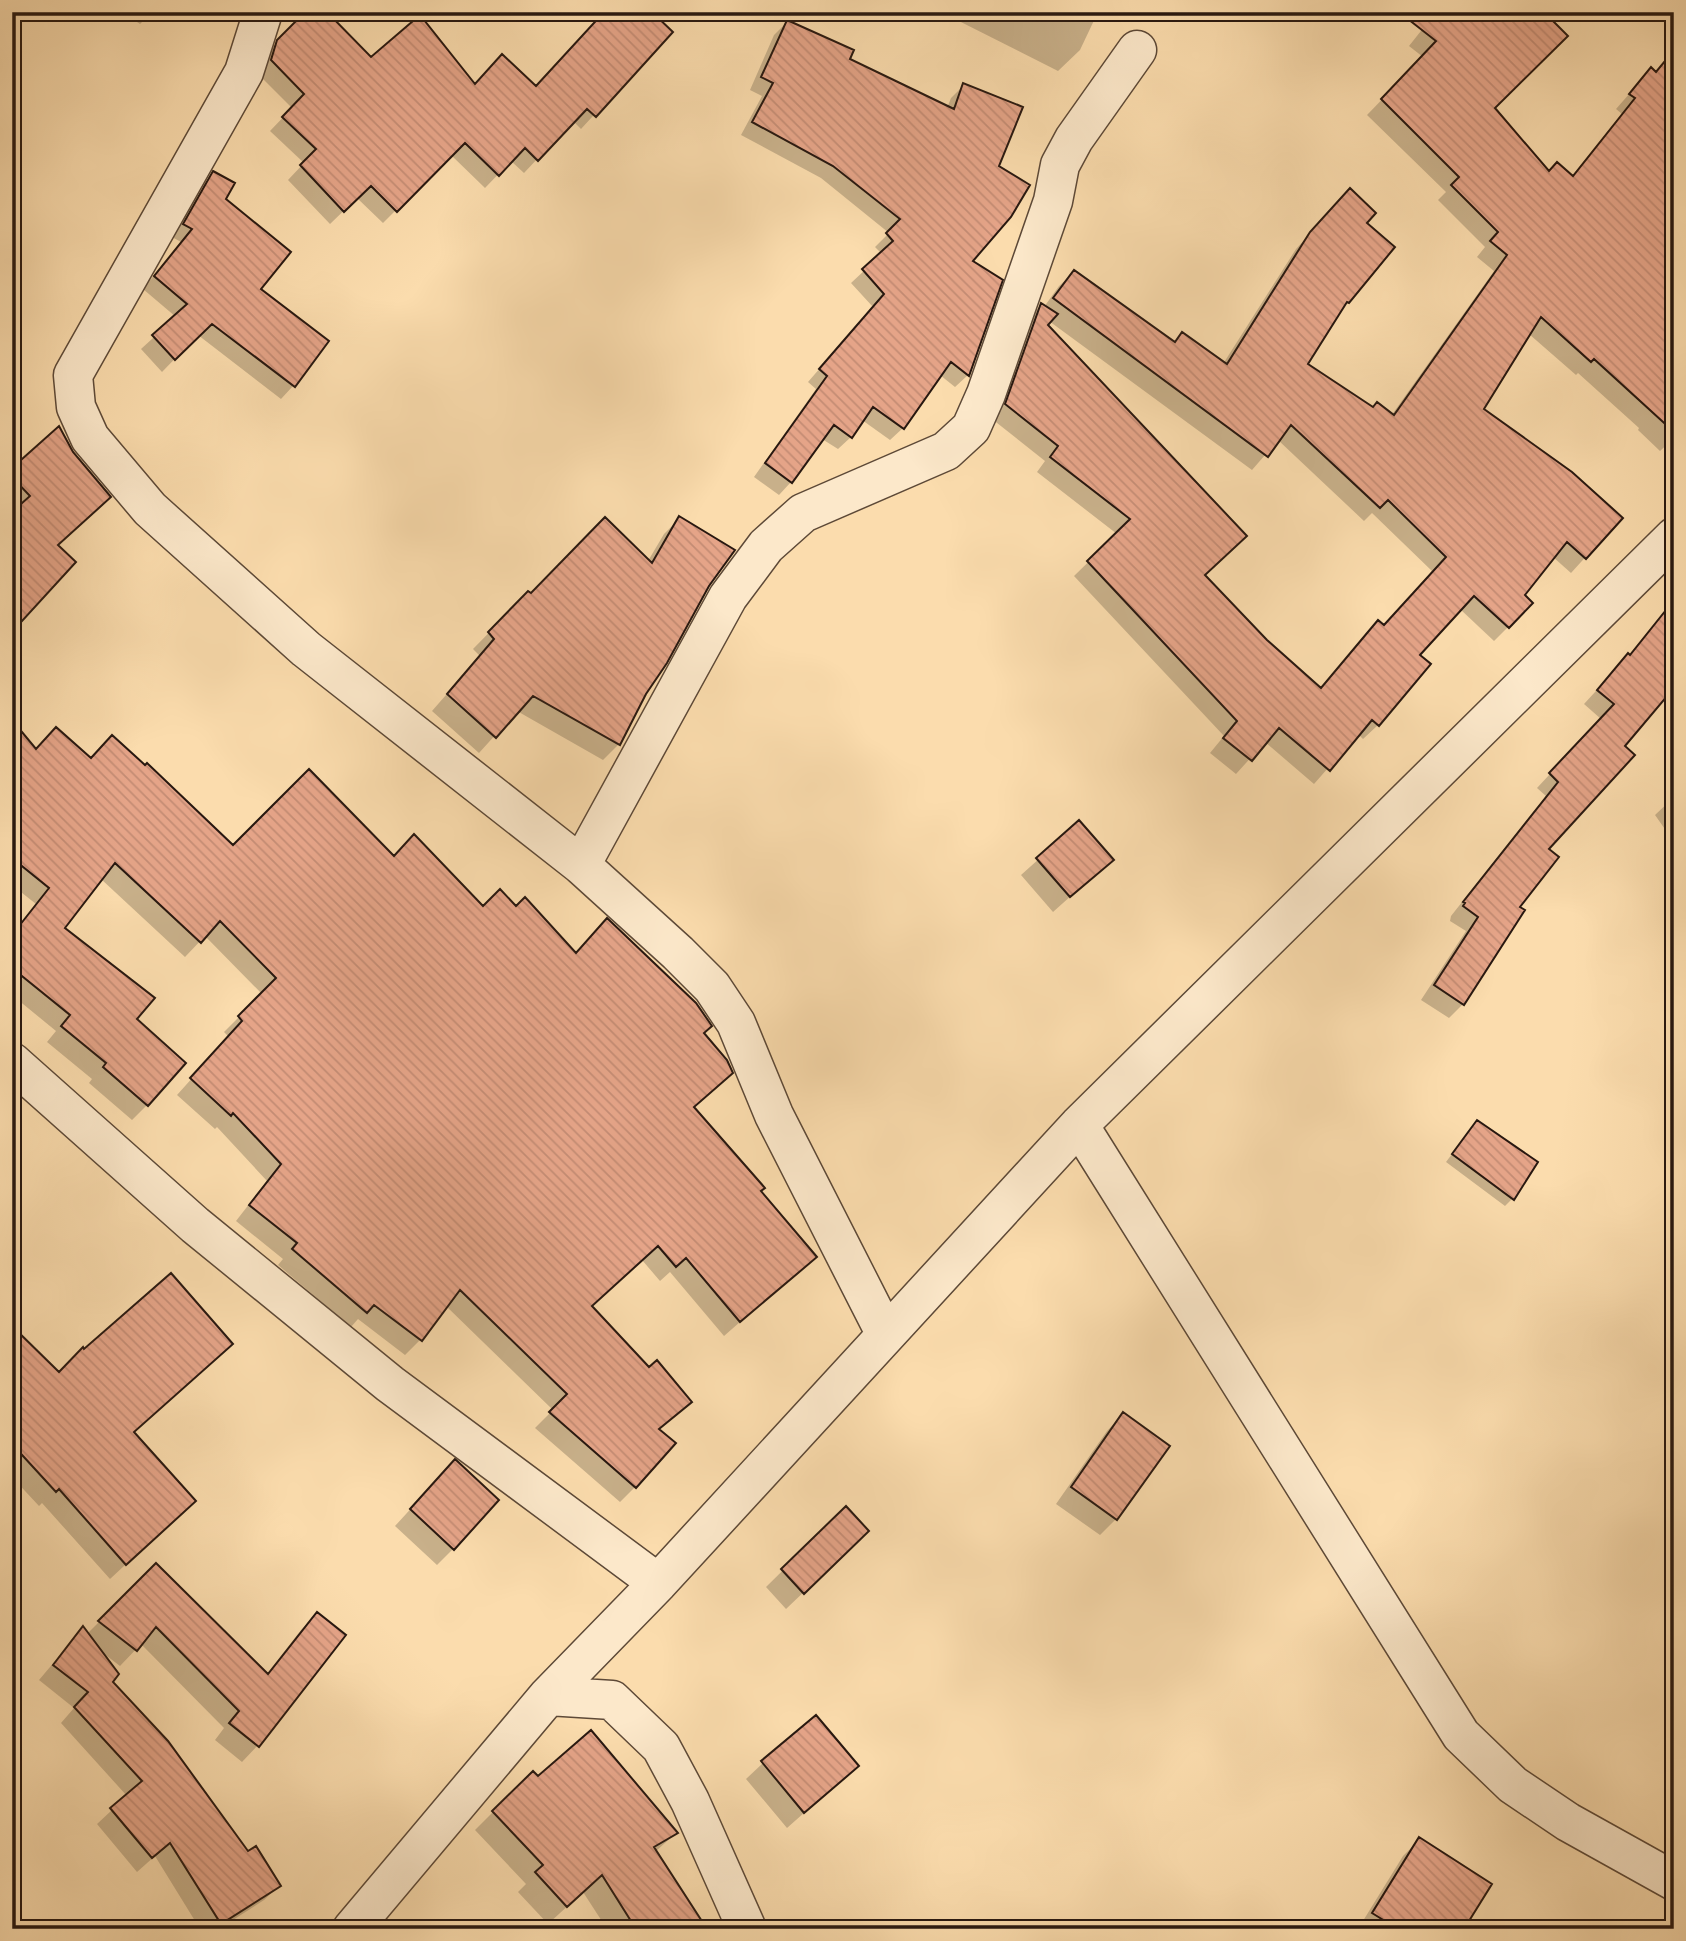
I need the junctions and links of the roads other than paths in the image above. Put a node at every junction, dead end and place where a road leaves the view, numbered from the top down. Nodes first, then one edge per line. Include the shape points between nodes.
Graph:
1 (263, 12) edge
2 (1137, 50) dead end
3 (1674, 537) edge
4 (581, 865) junction
5 (12, 1062) edge
6 (1079, 1125) junction
7 (886, 1335) junction
8 (658, 1583) junction
9 (548, 1696) junction
10 (1674, 1881) edge
11 (352, 1929) edge
12 (747, 1929) edge

1 - 4 street via 244,72 73,375 76,407 90,438 150,509 306,649
2 - 4 street via 1060,165 1053,201 971,428 946,451 803,513 766,546 728,597
3 - 6 street
4 - 7 street via 712,987 736,1023 774,1115
5 - 8 street via 195,1225 390,1384
6 - 7 street
6 - 10 street via 1461,1735 1513,1785 1568,1822
7 - 8 street
8 - 9 street
9 - 11 street
9 - 12 street via 612,1700 661,1746

